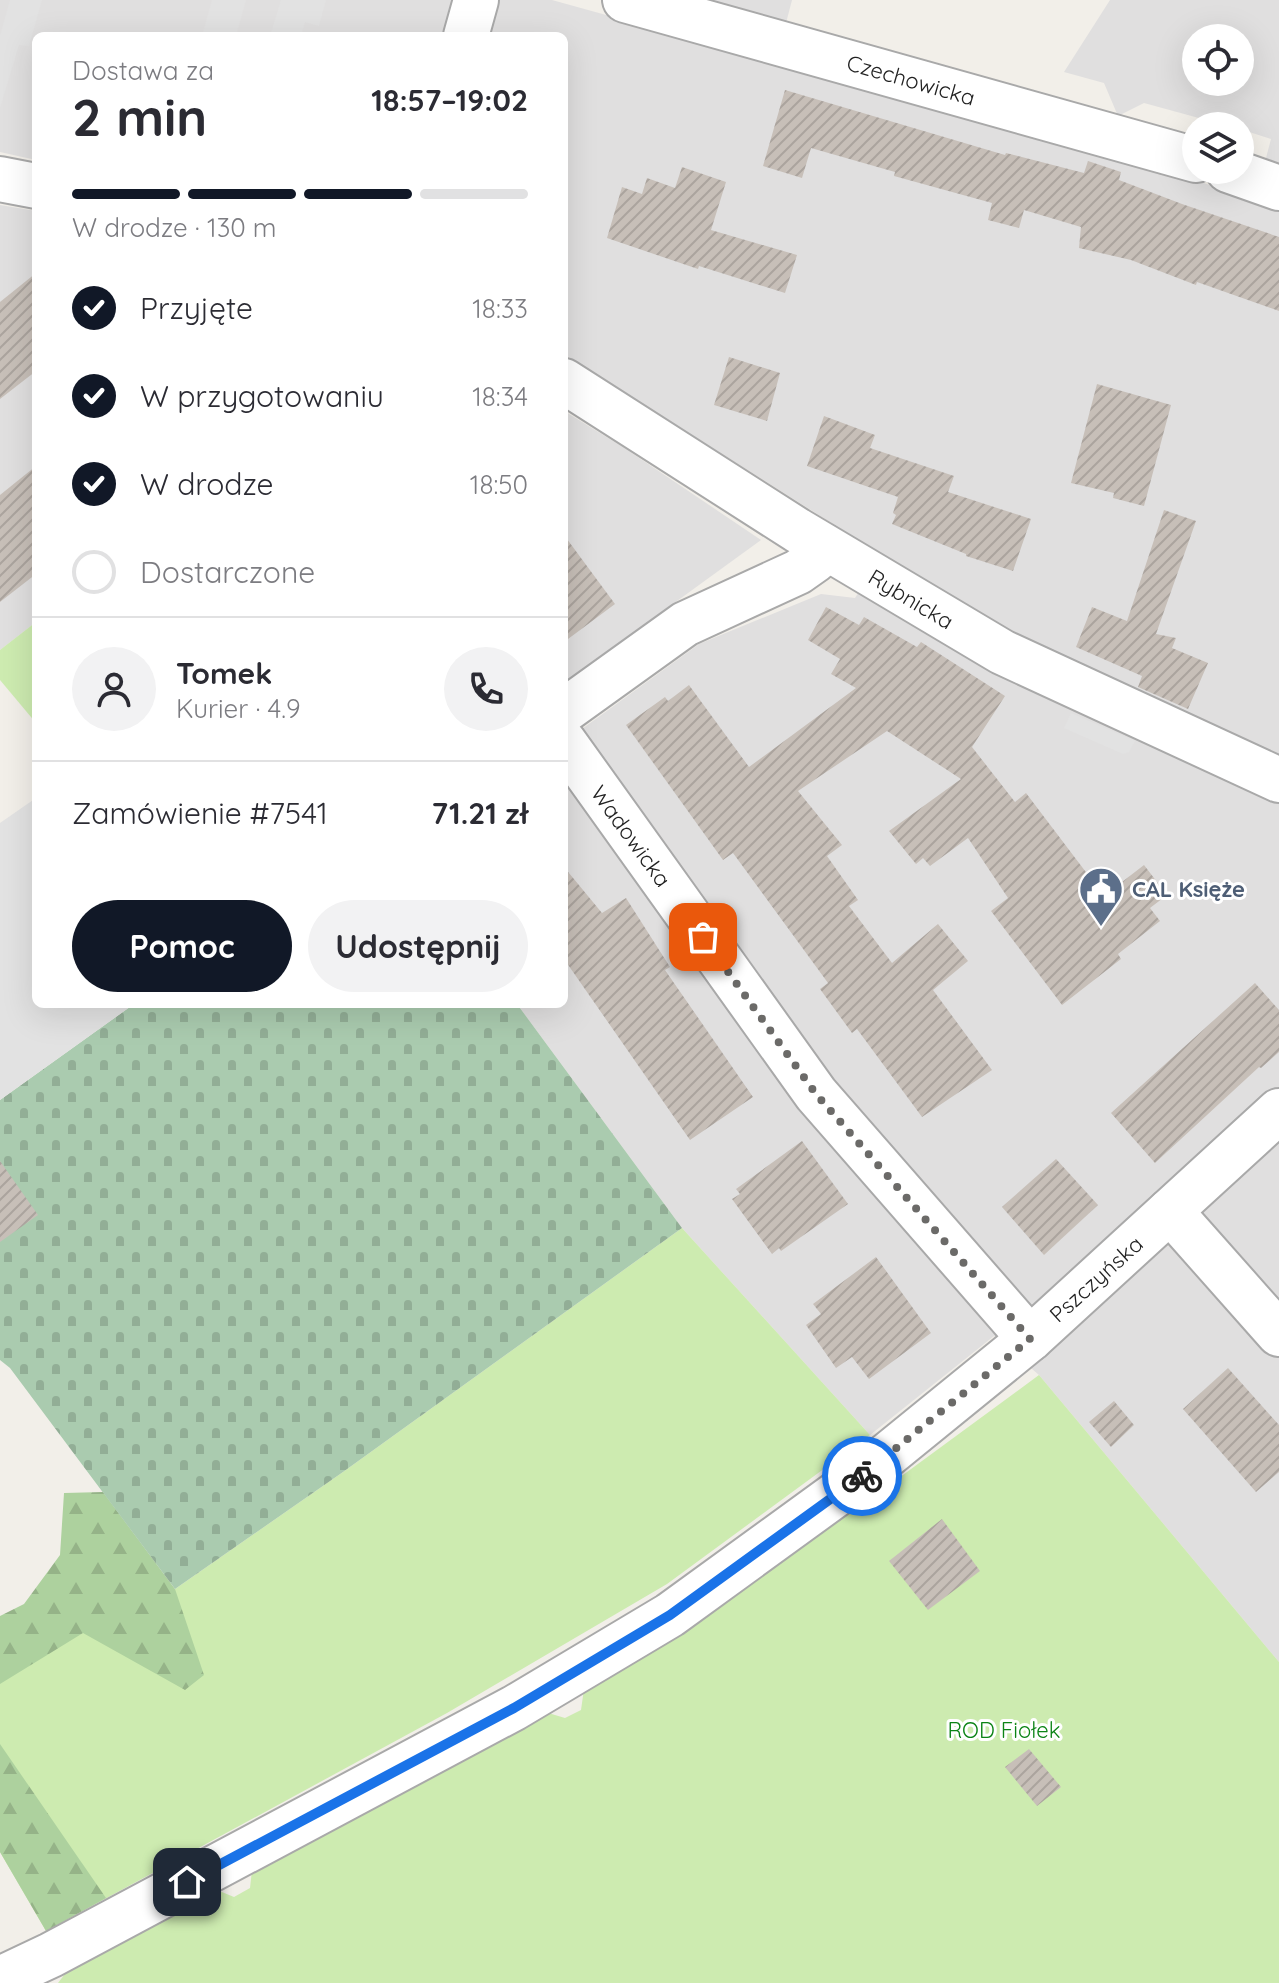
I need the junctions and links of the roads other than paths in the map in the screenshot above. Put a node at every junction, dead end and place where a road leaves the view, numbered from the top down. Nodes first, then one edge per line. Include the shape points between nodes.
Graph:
1 (476, 0) edge
2 (625, 0) edge
3 (467, 32) edge
4 (1182, 156) edge
5 (0, 179) edge
6 (1254, 179) edge
7 (32, 185) edge
8 (1279, 188) edge
9 (568, 384) edge
10 (823, 546) junction
11 (568, 708) edge
12 (568, 748) edge
13 (1279, 780) edge
14 (1279, 1111) edge
15 (1170, 1211) junction
16 (1279, 1334) edge
17 (1030, 1339) junction
18 (0, 1979) edge

1 - 3 street
2 - 4 street, Czechowicka
5 - 7 street
6 - 8 street
9 - 10 street, Rybnicka
10 - 11 street via 798,572 685,624
10 - 13 street, Rybnicka via 1002,652
12 - 17 street, Wadowicka via 816,1094
14 - 15 street, Pszczyńska
15 - 16 street
15 - 17 street, Pszczyńska
17 - 18 street, Pszczyńska via 864,1474 670,1615 514,1708

